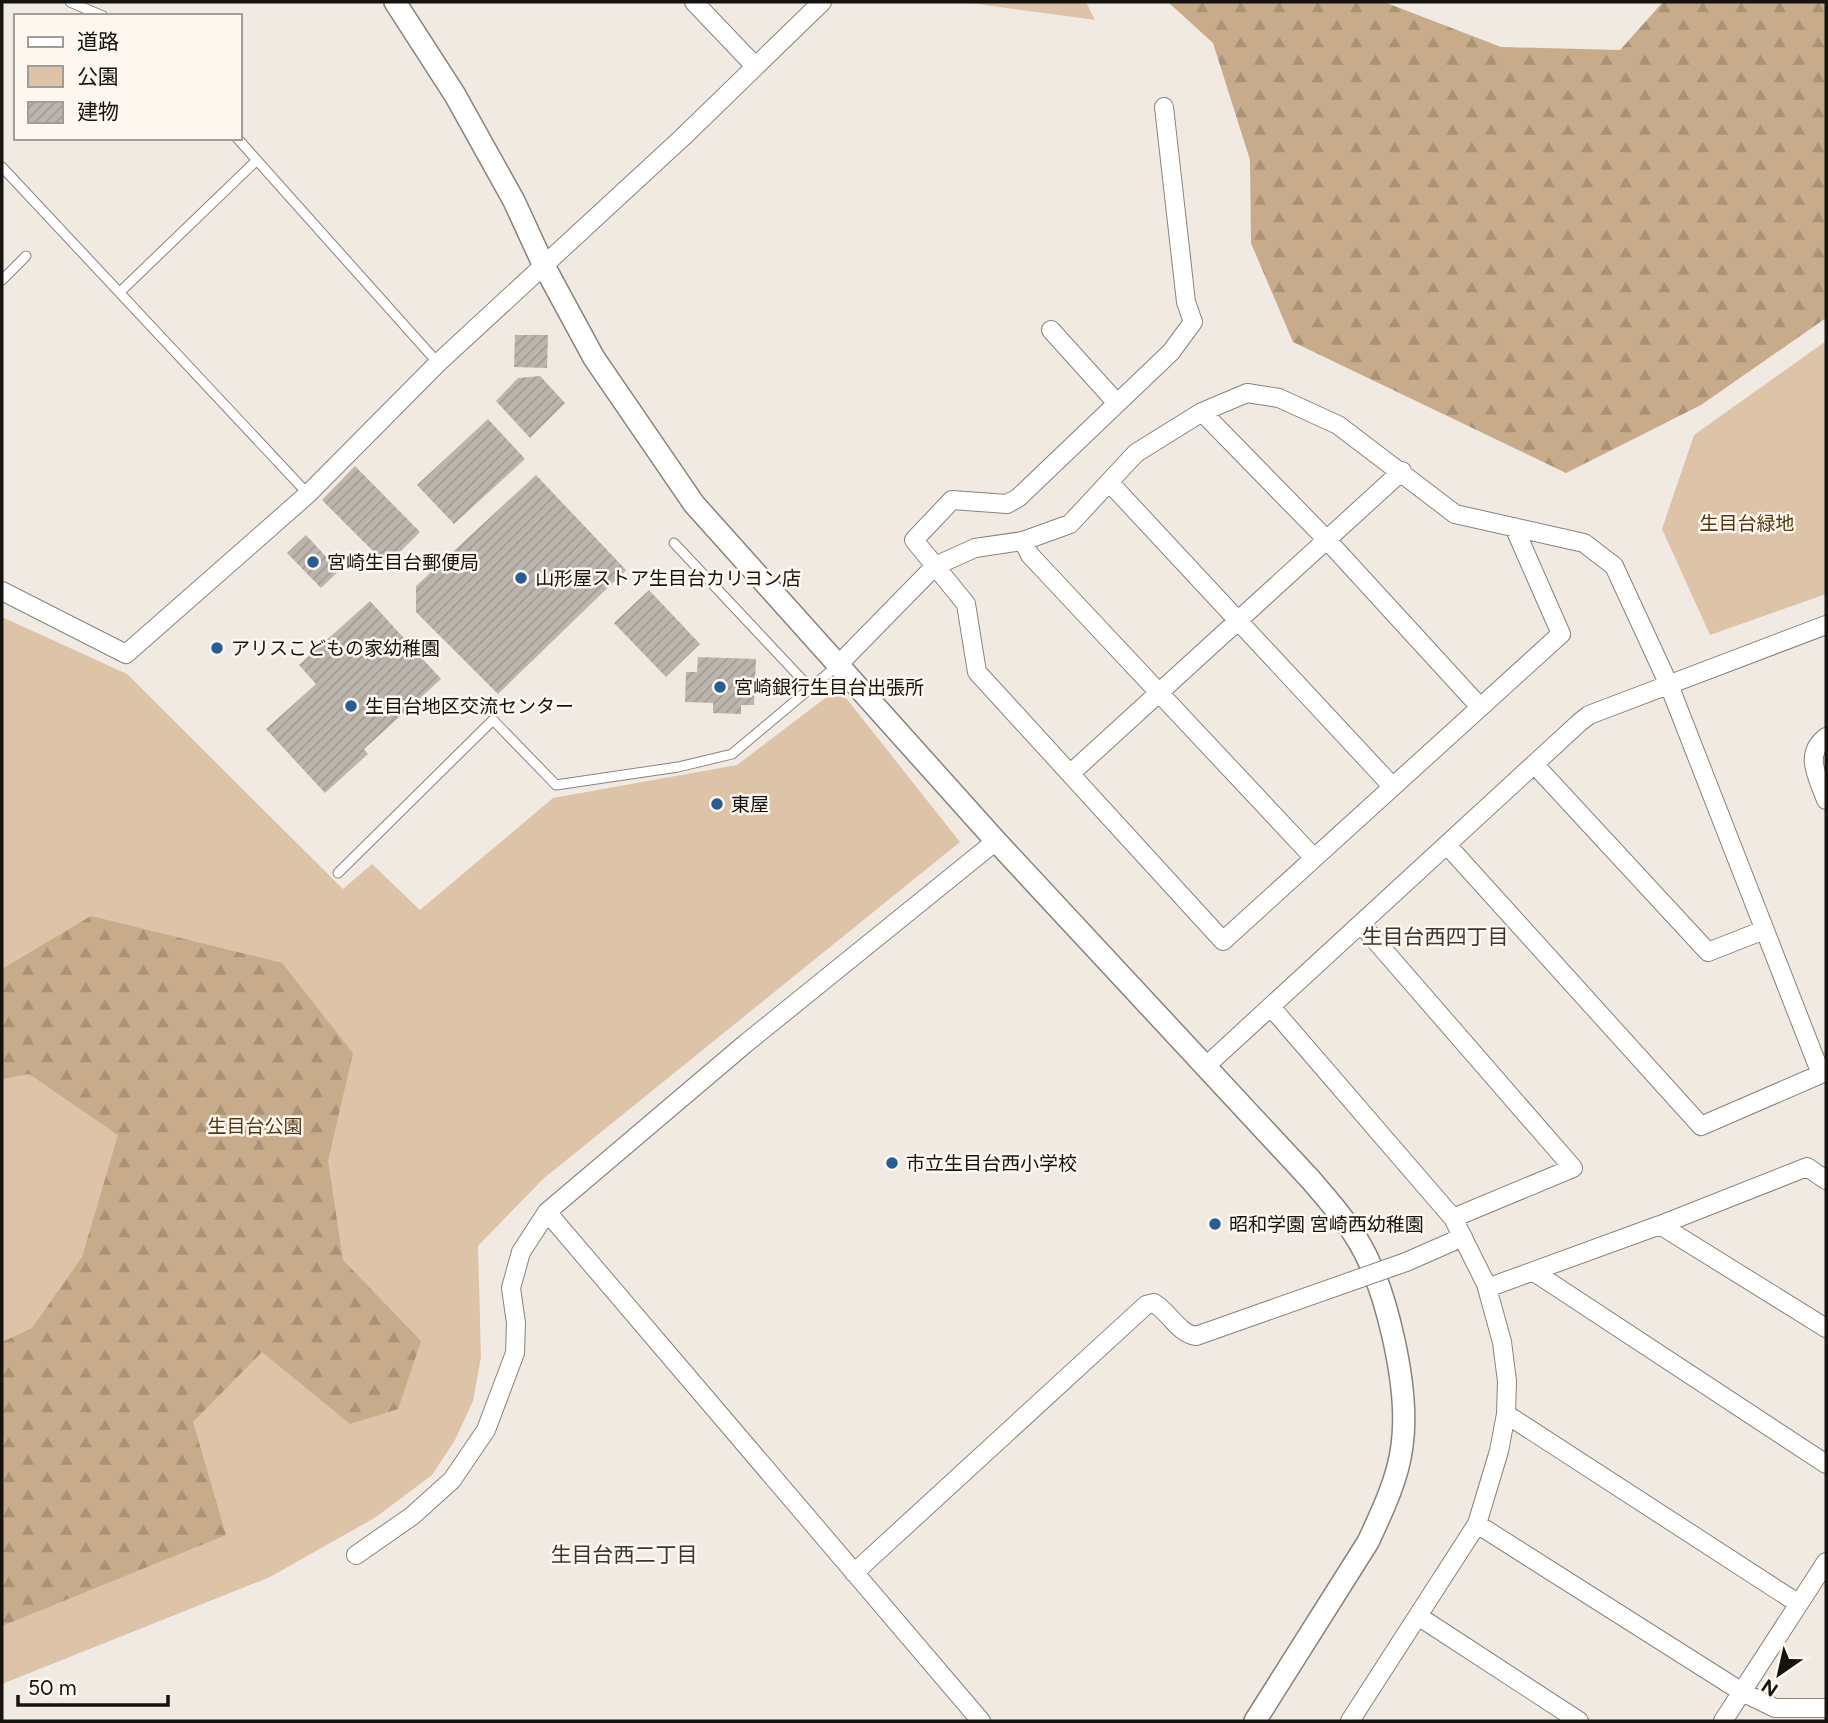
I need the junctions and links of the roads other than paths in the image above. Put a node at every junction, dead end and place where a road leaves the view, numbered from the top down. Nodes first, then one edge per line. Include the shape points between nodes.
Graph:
1 (70, 2) edge
2 (395, 2) edge
3 (694, 2) edge
4 (822, 2) edge
5 (98, 14) edge
6 (755, 66) junction
7 (1164, 107) dead end
8 (239, 140) edge
9 (257, 160) junction
10 (2, 167) edge
11 (26, 257) dead end
12 (543, 264) junction
13 (2, 280) edge
14 (120, 292) junction
15 (1052, 330) dead end
16 (438, 363) junction
17 (1116, 402) junction
18 (1202, 412) junction
19 (1402, 471) junction
20 (1108, 482) junction
21 (308, 494) junction
22 (1514, 527) junction
23 (1327, 540) junction
24 (1023, 541) junction
25 (674, 543) dead end
26 (935, 566) junction
27 (2, 591) edge
28 (1238, 621) junction
29 (1820, 627) edge
30 (1826, 643) edge
31 (838, 665) junction
32 (1669, 685) junction
33 (811, 689) junction
34 (1158, 694) junction
35 (1480, 707) junction
36 (1826, 737) edge
37 (1534, 764) junction
38 (1071, 773) junction
39 (1392, 786) junction
40 (1826, 800) edge
41 (996, 841) junction
42 (1447, 845) junction
43 (1314, 858) junction
44 (338, 873) dead end
45 (1361, 924) junction
46 (1765, 930) junction
47 (1270, 1007) junction
48 (1206, 1066) junction
49 (1826, 1180) edge
50 (547, 1212) junction
51 (1453, 1218) junction
52 (1660, 1225) junction
53 (1463, 1237) junction
54 (1534, 1272) junction
55 (1487, 1288) junction
56 (1826, 1328) edge
57 (1506, 1414) junction
58 (1826, 1464) edge
59 (1478, 1524) junction
60 (356, 1555) dead end
61 (1826, 1562) edge
62 (854, 1573) junction
63 (1799, 1604) junction
64 (1418, 1616) junction
65 (1742, 1692) junction
66 (1826, 1708) edge
67 (1355, 1720) edge
68 (981, 1721) edge
69 (1255, 1721) edge
70 (1579, 1721) edge
71 (1723, 1721) edge

1 - 5 lane
2 - 12 street via 468,119
3 - 6 street
4 - 6 street
6 - 12 street
7 - 17 street via 1186,302 1193,322 1171,352
8 - 9 lane
9 - 14 lane
9 - 16 lane
10 - 14 lane
11 - 13 lane
12 - 16 street
12 - 31 street via 594,358 694,504
14 - 21 lane
15 - 17 street
16 - 21 street
17 - 26 street via 1018,498 1007,504 952,500 914,540
18 - 19 street via 1247,393 1279,398 1338,425
18 - 20 street via 1136,453
18 - 23 street
19 - 22 street via 1455,514
19 - 23 street
20 - 24 street via 1070,524
20 - 28 street
21 - 27 street via 126,654
22 - 32 street via 1584,542 1614,566
22 - 35 street via 1561,634
23 - 28 street
23 - 35 street
24 - 26 street via 975,548
24 - 34 street via 1030,555
25 - 33 lane
26 - 31 street
26 - 38 street via 966,604 977,672
28 - 34 street
28 - 39 street
29 - 30 street
29 - 32 street
31 - 33 lane
31 - 41 street
32 - 37 street via 1589,715
32 - 46 street
33 - 44 lane via 732,754 556,785 493,720
34 - 38 street
34 - 43 street
35 - 39 street
36 - 40 street via 1811,758
37 - 42 street
37 - 46 street via 1708,952
38 - 43 street via 1223,941
39 - 43 street
41 - 48 street
41 - 50 street
42 - 45 street
42 - 46 street via 1701,1126 1821,1074
45 - 47 street
45 - 51 street via 1573,1168
47 - 48 street
47 - 51 street
48 - 69 street via 1311,1180 1358,1240 1374,1270 1402,1392 1402,1446 1381,1514
49 - 52 street via 1807,1167
50 - 60 street via 521,1252 511,1288 515,1353 485,1430 452,1480
50 - 62 street
51 - 53 street
52 - 54 street
52 - 56 street
53 - 55 street
53 - 62 street, bridge via 1406,1262 1196,1336 1187,1335 1163,1308 1146,1305
54 - 55 street
54 - 58 street
55 - 57 street via 1502,1342
57 - 59 street
57 - 63 street
59 - 64 street
59 - 65 street
61 - 63 street
62 - 68 street
63 - 65 street
64 - 67 street
64 - 70 street
65 - 66 street via 1775,1708
65 - 71 street

